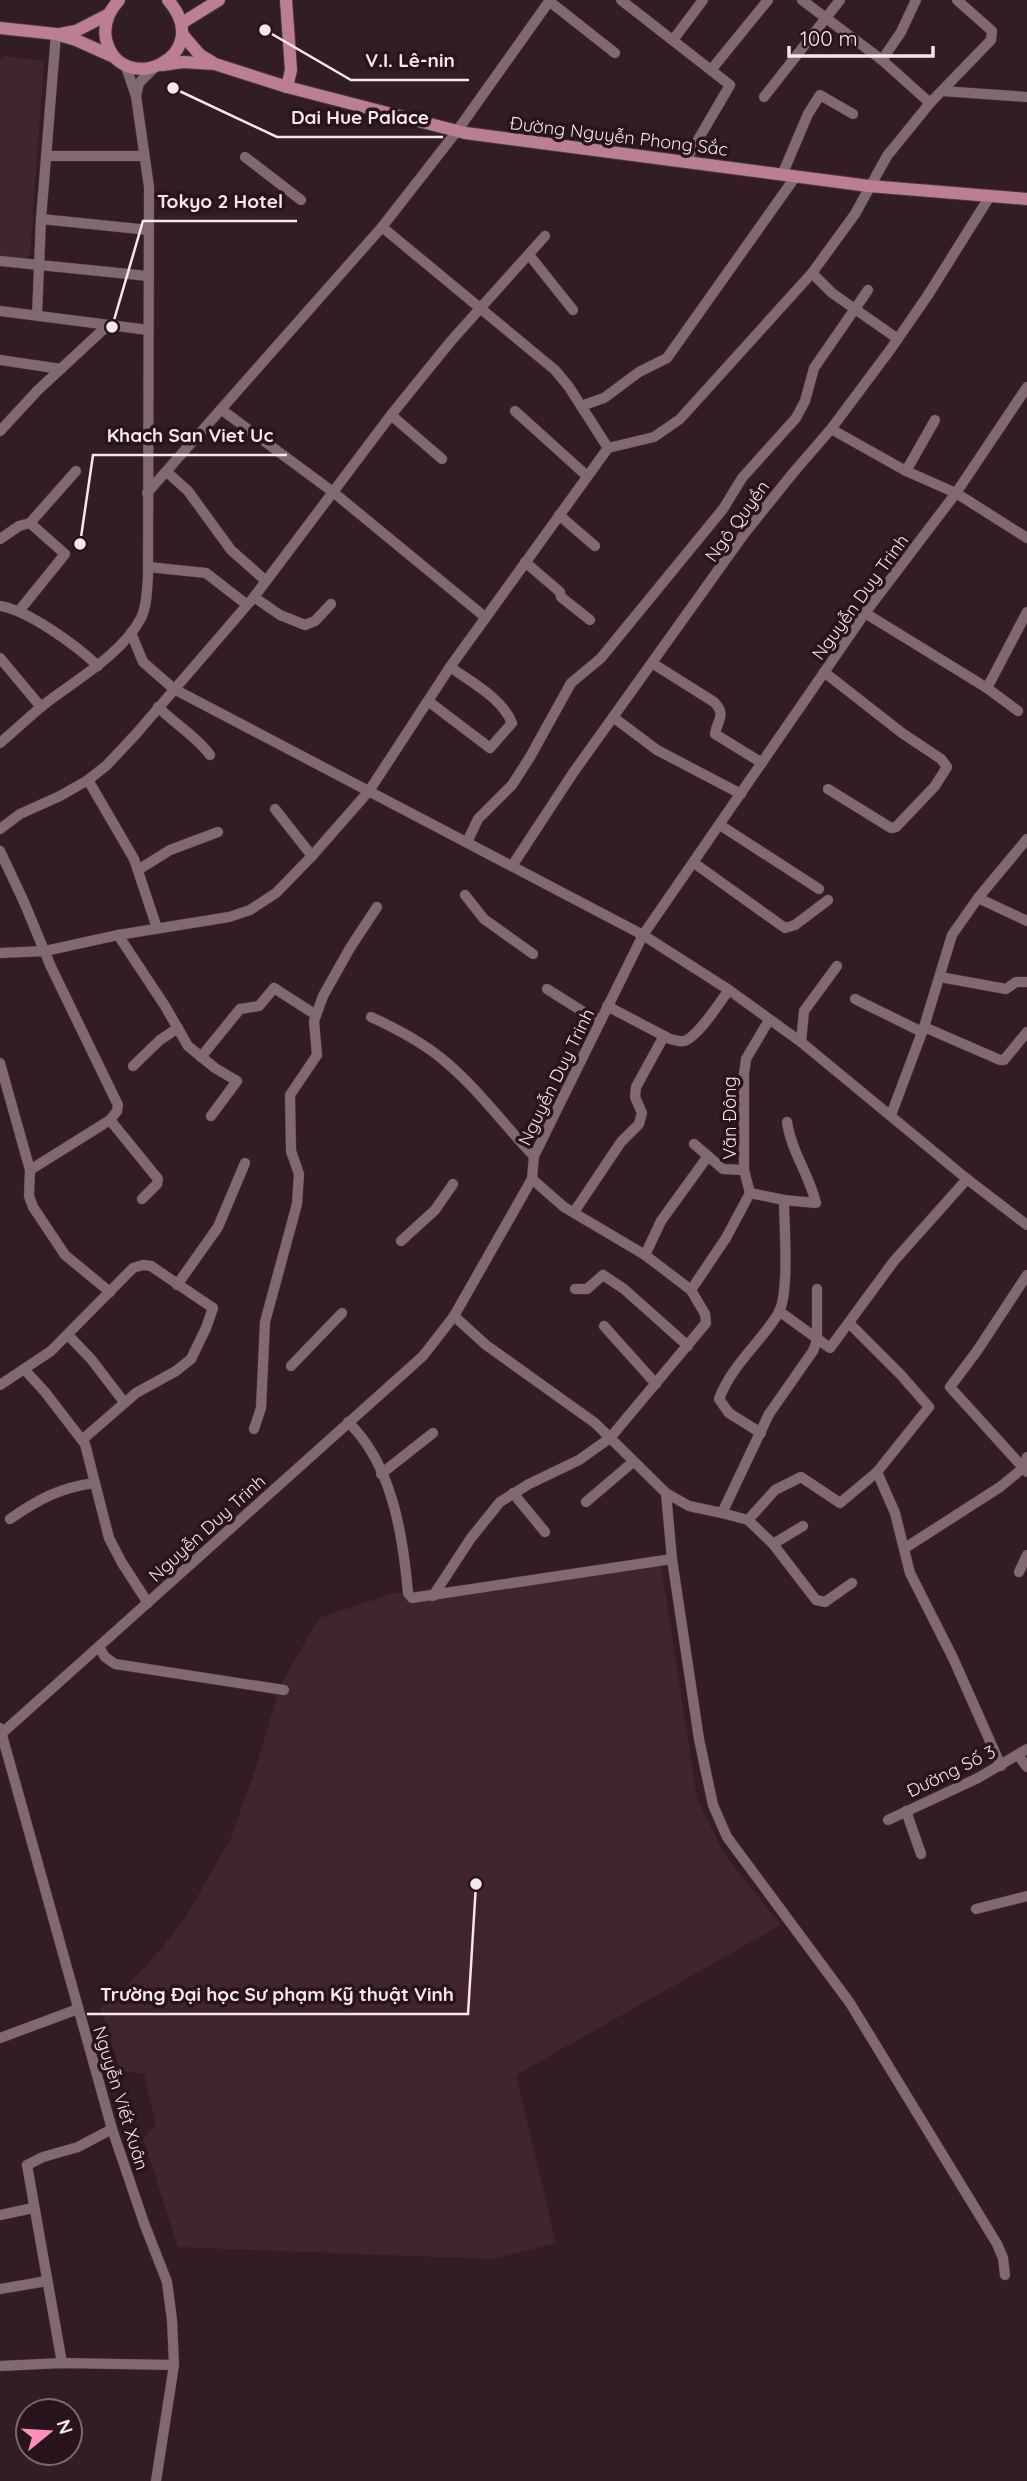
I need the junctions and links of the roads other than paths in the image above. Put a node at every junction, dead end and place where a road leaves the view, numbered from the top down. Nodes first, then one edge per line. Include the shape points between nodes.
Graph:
1 (168, 0) edge
2 (219, 0) edge
3 (286, 0) edge
4 (621, 0) edge
5 (704, 0) edge
6 (768, 0) edge
7 (802, 0) edge
8 (841, 0) edge
9 (916, 0) edge
10 (957, 0) edge
11 (549, 1) edge
12 (112, 5) edge
13 (825, 19) junction
14 (0, 28) edge
15 (182, 28) junction
16 (56, 34) junction
17 (673, 40) junction
18 (615, 53) dead end
19 (882, 60) junction
20 (122, 62) junction
21 (215, 64) junction
22 (159, 66) junction
23 (711, 70) junction
24 (288, 87) junction
25 (942, 92) junction
26 (136, 96) junction
27 (764, 97) dead end
28 (1027, 97) edge
29 (930, 103) junction
30 (853, 114) dead end
31 (457, 131) junction
32 (46, 156) junction
33 (144, 156) junction
34 (245, 157) dead end
35 (685, 162) junction
36 (782, 175) junction
37 (796, 176) junction
38 (869, 186) junction
39 (990, 196) junction
40 (1027, 199) edge
41 (301, 200) dead end
42 (41, 219) junction
43 (382, 227) junction
44 (149, 230) junction
45 (545, 236) dead end
46 (530, 256) junction
47 (0, 261) edge
48 (40, 265) junction
49 (811, 273) junction
50 (148, 276) junction
51 (869, 290) dead end
52 (478, 309) junction
53 (855, 309) junction
54 (573, 310) dead end
55 (0, 311) edge
56 (37, 315) junction
57 (107, 326) junction
58 (148, 330) junction
59 (898, 339) junction
60 (0, 360) edge
61 (61, 369) junction
62 (1027, 387) edge
63 (581, 406) junction
64 (222, 410) junction
65 (515, 411) dead end
66 (391, 415) junction
67 (935, 421) dead end
68 (831, 429) junction
69 (0, 431) edge
70 (608, 448) junction
71 (442, 459) dead end
72 (76, 471) dead end
73 (906, 471) junction
74 (167, 472) junction
75 (587, 476) junction
76 (333, 492) junction
77 (147, 493) junction
78 (956, 493) junction
79 (559, 515) junction
80 (30, 523) junction
81 (1027, 538) edge
82 (0, 539) edge
83 (595, 546) dead end
84 (524, 562) junction
85 (148, 567) junction
86 (266, 581) junction
87 (250, 601) junction
88 (331, 604) dead end
89 (0, 606) edge
90 (19, 611) junction
91 (1027, 612) edge
92 (865, 613) junction
93 (485, 617) junction
94 (590, 620) dead end
95 (131, 633) junction
96 (0, 658) edge
97 (652, 663) junction
98 (98, 666) junction
99 (450, 667) junction
100 (824, 672) junction
101 (174, 688) junction
102 (987, 688) junction
103 (428, 701) junction
104 (41, 707) junction
105 (158, 707) junction
106 (1018, 711) dead end
107 (613, 717) junction
108 (0, 743) edge
109 (210, 755) dead end
110 (762, 763) junction
111 (88, 780) junction
112 (828, 789) dead end
113 (369, 791) junction
114 (741, 794) junction
115 (275, 810) dead end
116 (720, 825) junction
117 (0, 829) edge
118 (218, 832) dead end
119 (1027, 839) edge
120 (467, 842) junction
121 (0, 851) edge
122 (312, 856) junction
123 (694, 863) junction
124 (512, 866) junction
125 (138, 870) junction
126 (819, 889) dead end
127 (465, 895) dead end
128 (978, 898) junction
129 (828, 900) dead end
130 (377, 907) dead end
131 (1027, 921) edge
132 (157, 928) junction
133 (118, 935) junction
134 (643, 935) junction
135 (45, 951) junction
136 (0, 953) edge
137 (533, 954) dead end
138 (837, 966) dead end
139 (940, 977) junction
140 (1027, 982) edge
141 (547, 989) dead end
142 (729, 989) junction
143 (855, 999) dead end
144 (607, 1006) junction
145 (316, 1015) junction
146 (371, 1017) dead end
147 (601, 1020) junction
148 (769, 1020) junction
149 (178, 1028) junction
150 (923, 1029) junction
151 (1027, 1032) edge
152 (664, 1036) junction
153 (801, 1042) junction
154 (201, 1057) junction
155 (0, 1063) edge
156 (133, 1066) dead end
157 (891, 1115) junction
158 (211, 1116) dead end
159 (110, 1120) junction
160 (787, 1122) dead end
161 (694, 1144) dead end
162 (534, 1156) junction
163 (708, 1156) junction
164 (245, 1163) dead end
165 (30, 1170) junction
166 (744, 1170) junction
167 (967, 1179) junction
168 (532, 1180) junction
169 (453, 1184) dead end
170 (750, 1193) junction
171 (142, 1199) dead end
172 (784, 1200) junction
173 (574, 1212) junction
174 (1027, 1225) edge
175 (401, 1241) dead end
176 (645, 1255) junction
177 (1027, 1275) edge
178 (177, 1285) junction
179 (575, 1289) dead end
180 (817, 1289) dead end
181 (691, 1290) junction
182 (110, 1292) junction
183 (779, 1311) junction
184 (342, 1313) dead end
185 (454, 1316) junction
186 (850, 1324) junction
187 (604, 1326) dead end
188 (68, 1335) junction
189 (817, 1341) junction
190 (688, 1346) junction
191 (291, 1366) dead end
192 (24, 1369) junction
193 (656, 1384) junction
194 (0, 1385) edge
195 (124, 1402) junction
196 (348, 1422) junction
197 (254, 1429) dead end
198 (433, 1433) dead end
199 (761, 1433) junction
200 (610, 1438) junction
201 (82, 1440) junction
202 (633, 1462) junction
203 (1026, 1466) edge
204 (877, 1472) junction
205 (381, 1474) junction
206 (95, 1483) junction
207 (513, 1493) junction
208 (666, 1493) junction
209 (586, 1502) dead end
210 (722, 1513) junction
211 (10, 1519) dead end
212 (748, 1520) junction
213 (803, 1526) dead end
214 (545, 1532) dead end
215 (773, 1544) junction
216 (905, 1548) junction
217 (1027, 1555) edge
218 (673, 1559) junction
219 (1019, 1572) dead end
220 (852, 1583) dead end
221 (433, 1596) junction
222 (148, 1603) junction
223 (99, 1647) junction
224 (280, 1689) dead end
225 (1, 1732) edge
226 (1022, 1752) edge
227 (1001, 1766) junction
228 (1027, 1767) edge
229 (906, 1811) junction
230 (888, 1819) dead end
231 (920, 1854) dead end
232 (1027, 1896) edge
233 (976, 1909) dead end
234 (78, 2009) junction
235 (0, 2038) edge
236 (111, 2129) junction
237 (33, 2208) junction
238 (0, 2215) edge
239 (1005, 2274) dead end
240 (47, 2281) junction
241 (0, 2289) edge
242 (62, 2363) junction
243 (174, 2365) junction
244 (0, 2366) edge
245 (156, 2481) edge

1 - 15 main road, Đường Nguyễn Phong Sắc via 177,9
2 - 15 main road
3 - 24 main road
4 - 17 street
5 - 17 street
6 - 23 street
7 - 13 street
8 - 13 street
9 - 19 street
10 - 25 street via 992,31 991,40
11 - 18 street
11 - 31 street
12 - 16 main road via 76,31
12 - 20 main road via 105,33
13 - 19 street
13 - 27 street
14 - 16 main road
15 - 21 main road, Đường Nguyễn Phong Sắc via 200,55
15 - 22 main road via 179,46
16 - 20 main road, Đường Nguyễn Phong Sắc
16 - 32 street
17 - 23 street
19 - 29 street
20 - 22 main road, Đường Nguyễn Phong Sắc via 137,69
20 - 26 street
21 - 22 main road, Đường Nguyễn Phong Sắc
21 - 24 main road, Đường Nguyễn Phong Sắc
22 - 26 street via 139,83
23 - 35 street via 730,85
24 - 31 main road, Đường Nguyễn Phong Sắc
25 - 28 street
25 - 29 street
26 - 33 street
29 - 38 street
30 - 36 street via 820,95
31 - 35 main road, Đường Nguyễn Phong Sắc
31 - 43 street
32 - 33 street
32 - 42 street
33 - 44 street
34 - 41 street
35 - 36 main road, Đường Nguyễn Phong Sắc
36 - 37 main road, Đường Nguyễn Phong Sắc
37 - 38 main road, Đường Nguyễn Phong Sắc
37 - 63 street via 667,358 604,398
38 - 39 main road, Đường Nguyễn Phong Sắc
38 - 49 street via 855,214
39 - 40 main road, Đường Nguyễn Phong Sắc
39 - 59 street, Ngô Quyền
42 - 44 street
42 - 48 street
43 - 52 street
43 - 64 street
44 - 50 street
45 - 46 street
46 - 52 street
46 - 54 street
47 - 48 street
48 - 50 street
48 - 56 street
49 - 53 street
49 - 70 street via 680,419 654,437
50 - 58 street
51 - 53 street
52 - 63 street via 555,370
52 - 66 street
53 - 59 street
53 - 120 street via 814,368 796,418 742,478 723,509 601,658 571,682 512,785 478,819
55 - 56 street
56 - 57 street
57 - 58 street
57 - 61 street
58 - 77 street
59 - 68 street, Ngô Quyền
60 - 61 street
61 - 69 street
62 - 78 street, Nguyễn Duy Trinh
63 - 70 street
64 - 74 street
64 - 76 street
65 - 75 street
66 - 71 street
66 - 76 street
67 - 73 street
68 - 73 street
68 - 97 street, Ngô Quyền via 767,504
70 - 75 street
72 - 80 street
73 - 78 street
74 - 77 street
74 - 86 street via 188,491 231,550
75 - 79 street
76 - 86 street
76 - 93 street
77 - 85 street
78 - 81 street
78 - 92 street, Nguyễn Duy Trinh
79 - 83 street
79 - 84 street
80 - 82 street
80 - 90 street via 65,554
84 - 93 street
84 - 94 street
85 - 87 street via 206,573
85 - 95 street via 146,603
86 - 87 street
87 - 88 street via 305,625
87 - 101 street
89 - 90 street
90 - 98 street
91 - 102 street
92 - 100 street, Nguyễn Duy Trinh
92 - 102 street
93 - 99 street
95 - 98 street
95 - 101 street via 143,662
96 - 104 street
97 - 107 street, Ngô Quyền
97 - 110 street via 714,702 722,717 715,734
98 - 104 street
99 - 103 street
99 - 103 street via 499,705 511,720 509,728 490,748
100 - 110 street, Nguyễn Duy Trinh
100 - 112 street via 947,767 935,786 891,828
101 - 105 street
101 - 113 street
102 - 106 street
103 - 113 street
104 - 108 street
105 - 109 street
105 - 111 street
107 - 114 street via 657,750
107 - 124 street, Ngô Quyền
110 - 114 street, Nguyễn Duy Trinh
111 - 117 street
111 - 125 street
113 - 120 street
113 - 122 street
114 - 116 street, Nguyễn Duy Trinh
115 - 122 street
116 - 123 street, Nguyễn Duy Trinh
116 - 126 street
118 - 125 street via 170,850
119 - 128 street
120 - 124 street
121 - 135 street
122 - 132 street via 276,894 250,910
123 - 129 street via 785,928
123 - 134 street, Nguyễn Duy Trinh
124 - 134 street
125 - 132 street
127 - 137 street via 484,919
128 - 131 street
128 - 139 street via 952,935
130 - 145 street
132 - 133 street
133 - 135 street
133 - 149 street
134 - 142 street
134 - 144 street, Nguyễn Duy Trinh
135 - 136 street
135 - 159 street via 118,1105
138 - 153 street via 804,1011
139 - 140 street via 1006,989 1018,981
139 - 150 street
141 - 147 street
142 - 148 street
142 - 152 street via 688,1040
143 - 150 street
144 - 147 street, Nguyễn Duy Trinh
144 - 152 street
145 - 154 street via 274,988 259,1006 240,1009
145 - 197 street via 317,1055 290,1095 291,1151 299,1174 297,1205 265,1322 261,1408
146 - 162 street via 440,1057
147 - 162 street, Nguyễn Duy Trinh
148 - 153 street
148 - 166 street, Văn Đông via 746,1059
149 - 154 street
149 - 156 street
150 - 151 street via 1000,1060
150 - 157 street
152 - 173 street via 636,1087 642,1113 639,1124 621,1142
153 - 157 street
154 - 158 street via 237,1082
155 - 165 street
157 - 167 street
159 - 165 street
159 - 171 street via 158,1179
160 - 172 street via 789,1138 816,1203
161 - 163 street
162 - 168 street, Nguyễn Duy Trinh
163 - 166 street via 723,1169
163 - 176 street via 661,1221
164 - 178 street via 218,1227
165 - 182 street via 29,1196 44,1226 65,1255
166 - 170 street, Văn Đông
167 - 174 street
167 - 186 street via 894,1261
168 - 173 street
168 - 185 street, Nguyễn Duy Trinh
169 - 175 street via 435,1210
170 - 172 street
170 - 181 street
172 - 183 street via 784,1278
173 - 176 street
176 - 181 street
177 - 203 street via 950,1387
178 - 182 street via 143,1265 132,1268
178 - 195 street via 213,1308 195,1354
179 - 190 street via 587,1289 603,1275
180 - 189 street
181 - 190 street via 706,1323
182 - 188 street
183 - 189 street
183 - 199 street via 719,1399 729,1413
184 - 191 street
185 - 196 street, Nguyễn Duy Trinh via 423,1356
185 - 200 street
186 - 189 street via 830,1348
186 - 204 street via 929,1408
187 - 193 street
188 - 192 street
188 - 195 street
189 - 199 street
190 - 193 street
192 - 194 street
192 - 201 street
193 - 200 street
195 - 201 street
196 - 205 street via 366,1443
196 - 222 street, Nguyễn Duy Trinh
198 - 205 street
199 - 210 street
200 - 202 street
200 - 207 street via 579,1460
201 - 206 street
202 - 208 street
202 - 209 street
203 - 216 street
204 - 212 street via 840,1503 801,1477 775,1490
204 - 216 street
205 - 221 street via 397,1517 408,1592 411,1598
206 - 211 street via 67,1488
206 - 222 street via 115,1550
207 - 214 street
207 - 221 street via 491,1512
208 - 210 street via 690,1506
208 - 218 street
210 - 212 street
212 - 215 street
213 - 215 street
215 - 220 street via 816,1600 825,1602
216 - 227 street via 910,1573
217 - 219 street
218 - 221 street
218 - 239 street via 699,1740 713,1805 727,1837 858,2014 997,2244
222 - 223 street, Nguyễn Duy Trinh
223 - 224 street via 115,1664
223 - 225 street, Nguyễn Duy Trinh
225 - 234 street, Nguyễn Viết Xuân
226 - 227 street, Đường Số 3
226 - 228 street
227 - 229 street, Đường Số 3
229 - 230 street, Đường Số 3
229 - 231 street
232 - 233 street
234 - 235 street
234 - 236 street, Nguyễn Viết Xuân
236 - 237 street via 78,2147 27,2165
236 - 243 street, Nguyễn Viết Xuân via 167,2282
237 - 238 street
237 - 240 street
240 - 241 street
240 - 242 street
242 - 243 street
242 - 244 street
243 - 245 street, Nguyễn Viết Xuân

